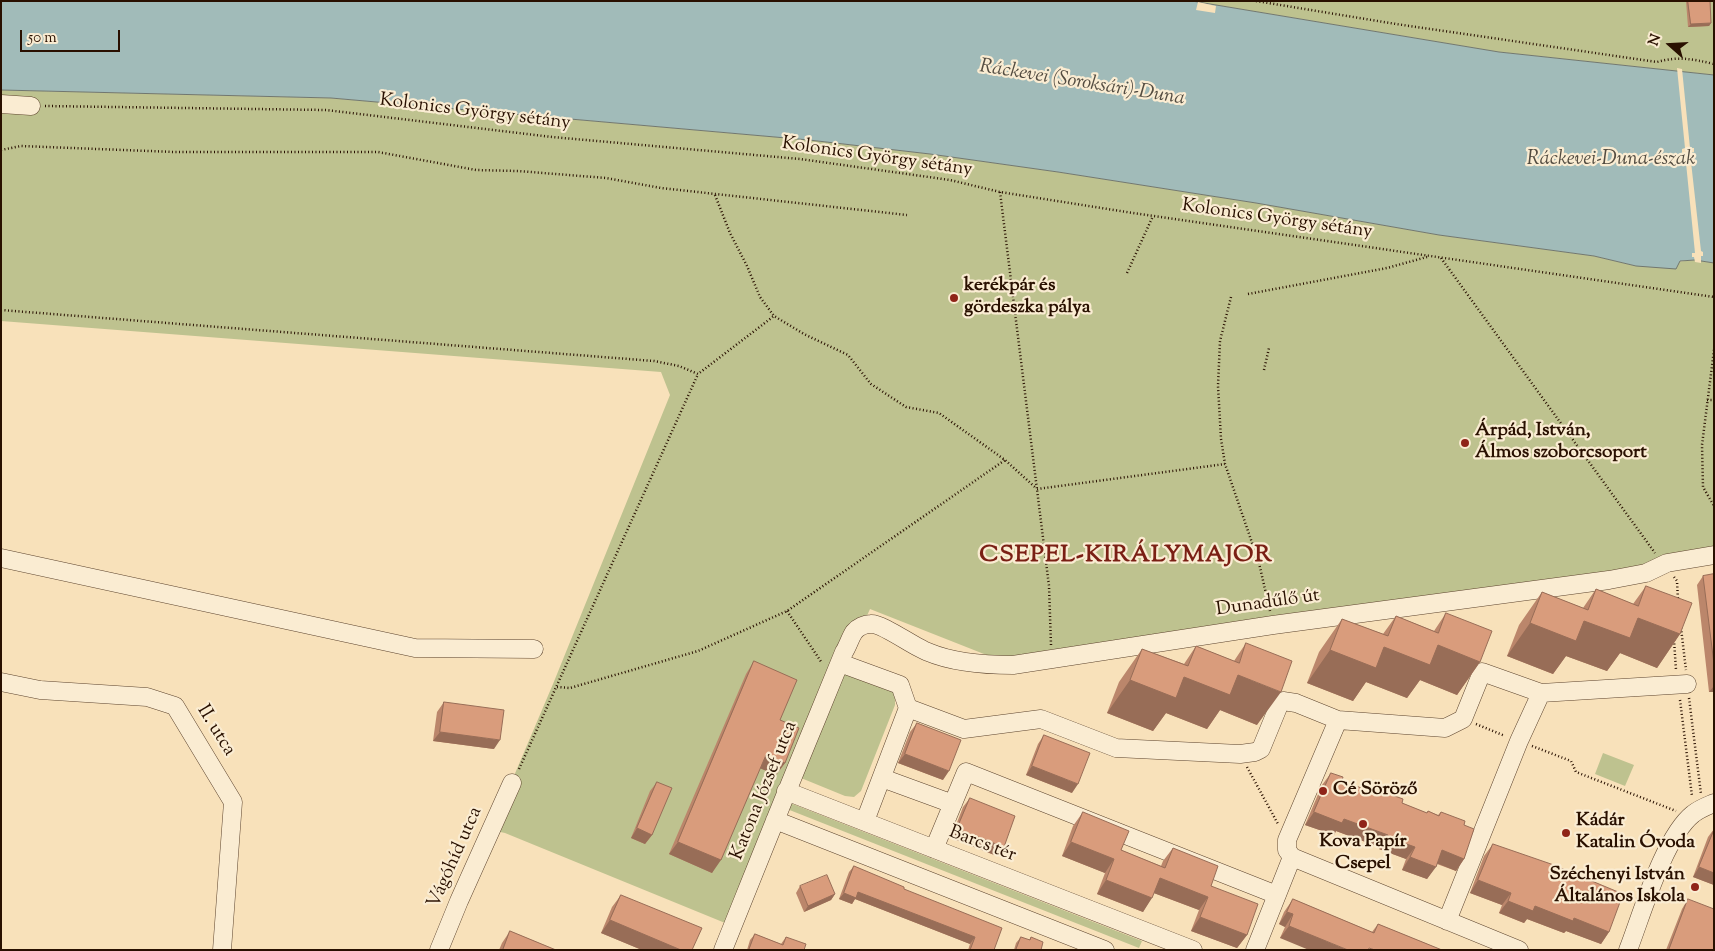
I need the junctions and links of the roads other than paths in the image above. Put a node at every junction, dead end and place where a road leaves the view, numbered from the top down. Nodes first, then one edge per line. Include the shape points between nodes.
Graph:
1 (1, 104) edge
2 (31, 106) road end
3 (1714, 555) edge
4 (1, 558) edge
5 (534, 649) dead end
6 (843, 655) junction
7 (1, 682) edge
8 (1683, 684) road end
9 (1541, 693) junction
10 (908, 708) junction
11 (1338, 720) junction
12 (882, 778) junction
13 (512, 783) road end
14 (786, 791) junction
15 (952, 804) junction
16 (1703, 804) edge
17 (775, 820) junction
18 (865, 822) junction
19 (934, 849) junction
20 (1292, 857) junction
21 (1276, 895) junction
22 (1447, 922) junction
23 (1159, 944) edge
24 (222, 950) edge
25 (439, 950) edge
26 (724, 950) edge
27 (1106, 950) edge
28 (1192, 950) edge
29 (1255, 950) edge
30 (1519, 950) edge
31 (1628, 950) edge

1 - 2 street
3 - 6 street, Dunadűlő út via 1685,559 1646,573 1609,580 1273,624 1013,665 951,660 872,624 856,630
4 - 5 street via 415,648
6 - 10 street via 900,685
6 - 14 street, Katona József utca
7 - 24 street, II. utca via 40,690 147,697 175,706 234,802
8 - 9 street
9 - 11 street via 1482,672 1463,718 1445,728
9 - 22 street via 1518,741
10 - 11 street via 964,729 1041,719 1116,748 1240,754 1261,749 1279,705 1284,701
10 - 12 street
11 - 20 street via 1287,840 1287,850
12 - 15 street
12 - 18 street
13 - 25 street, Vágóhíd utca
14 - 17 street, Katona József utca
14 - 18 street, Barcs tér
15 - 19 street
15 - 21 street via 966,772
16 - 31 street via 1674,836
17 - 26 street, Katona József utca
17 - 27 street
18 - 19 street, Barcs tér
19 - 23 street, Barcs tér
20 - 21 street
20 - 22 street
21 - 29 street
22 - 30 street
23 - 28 street, Barcs tér

